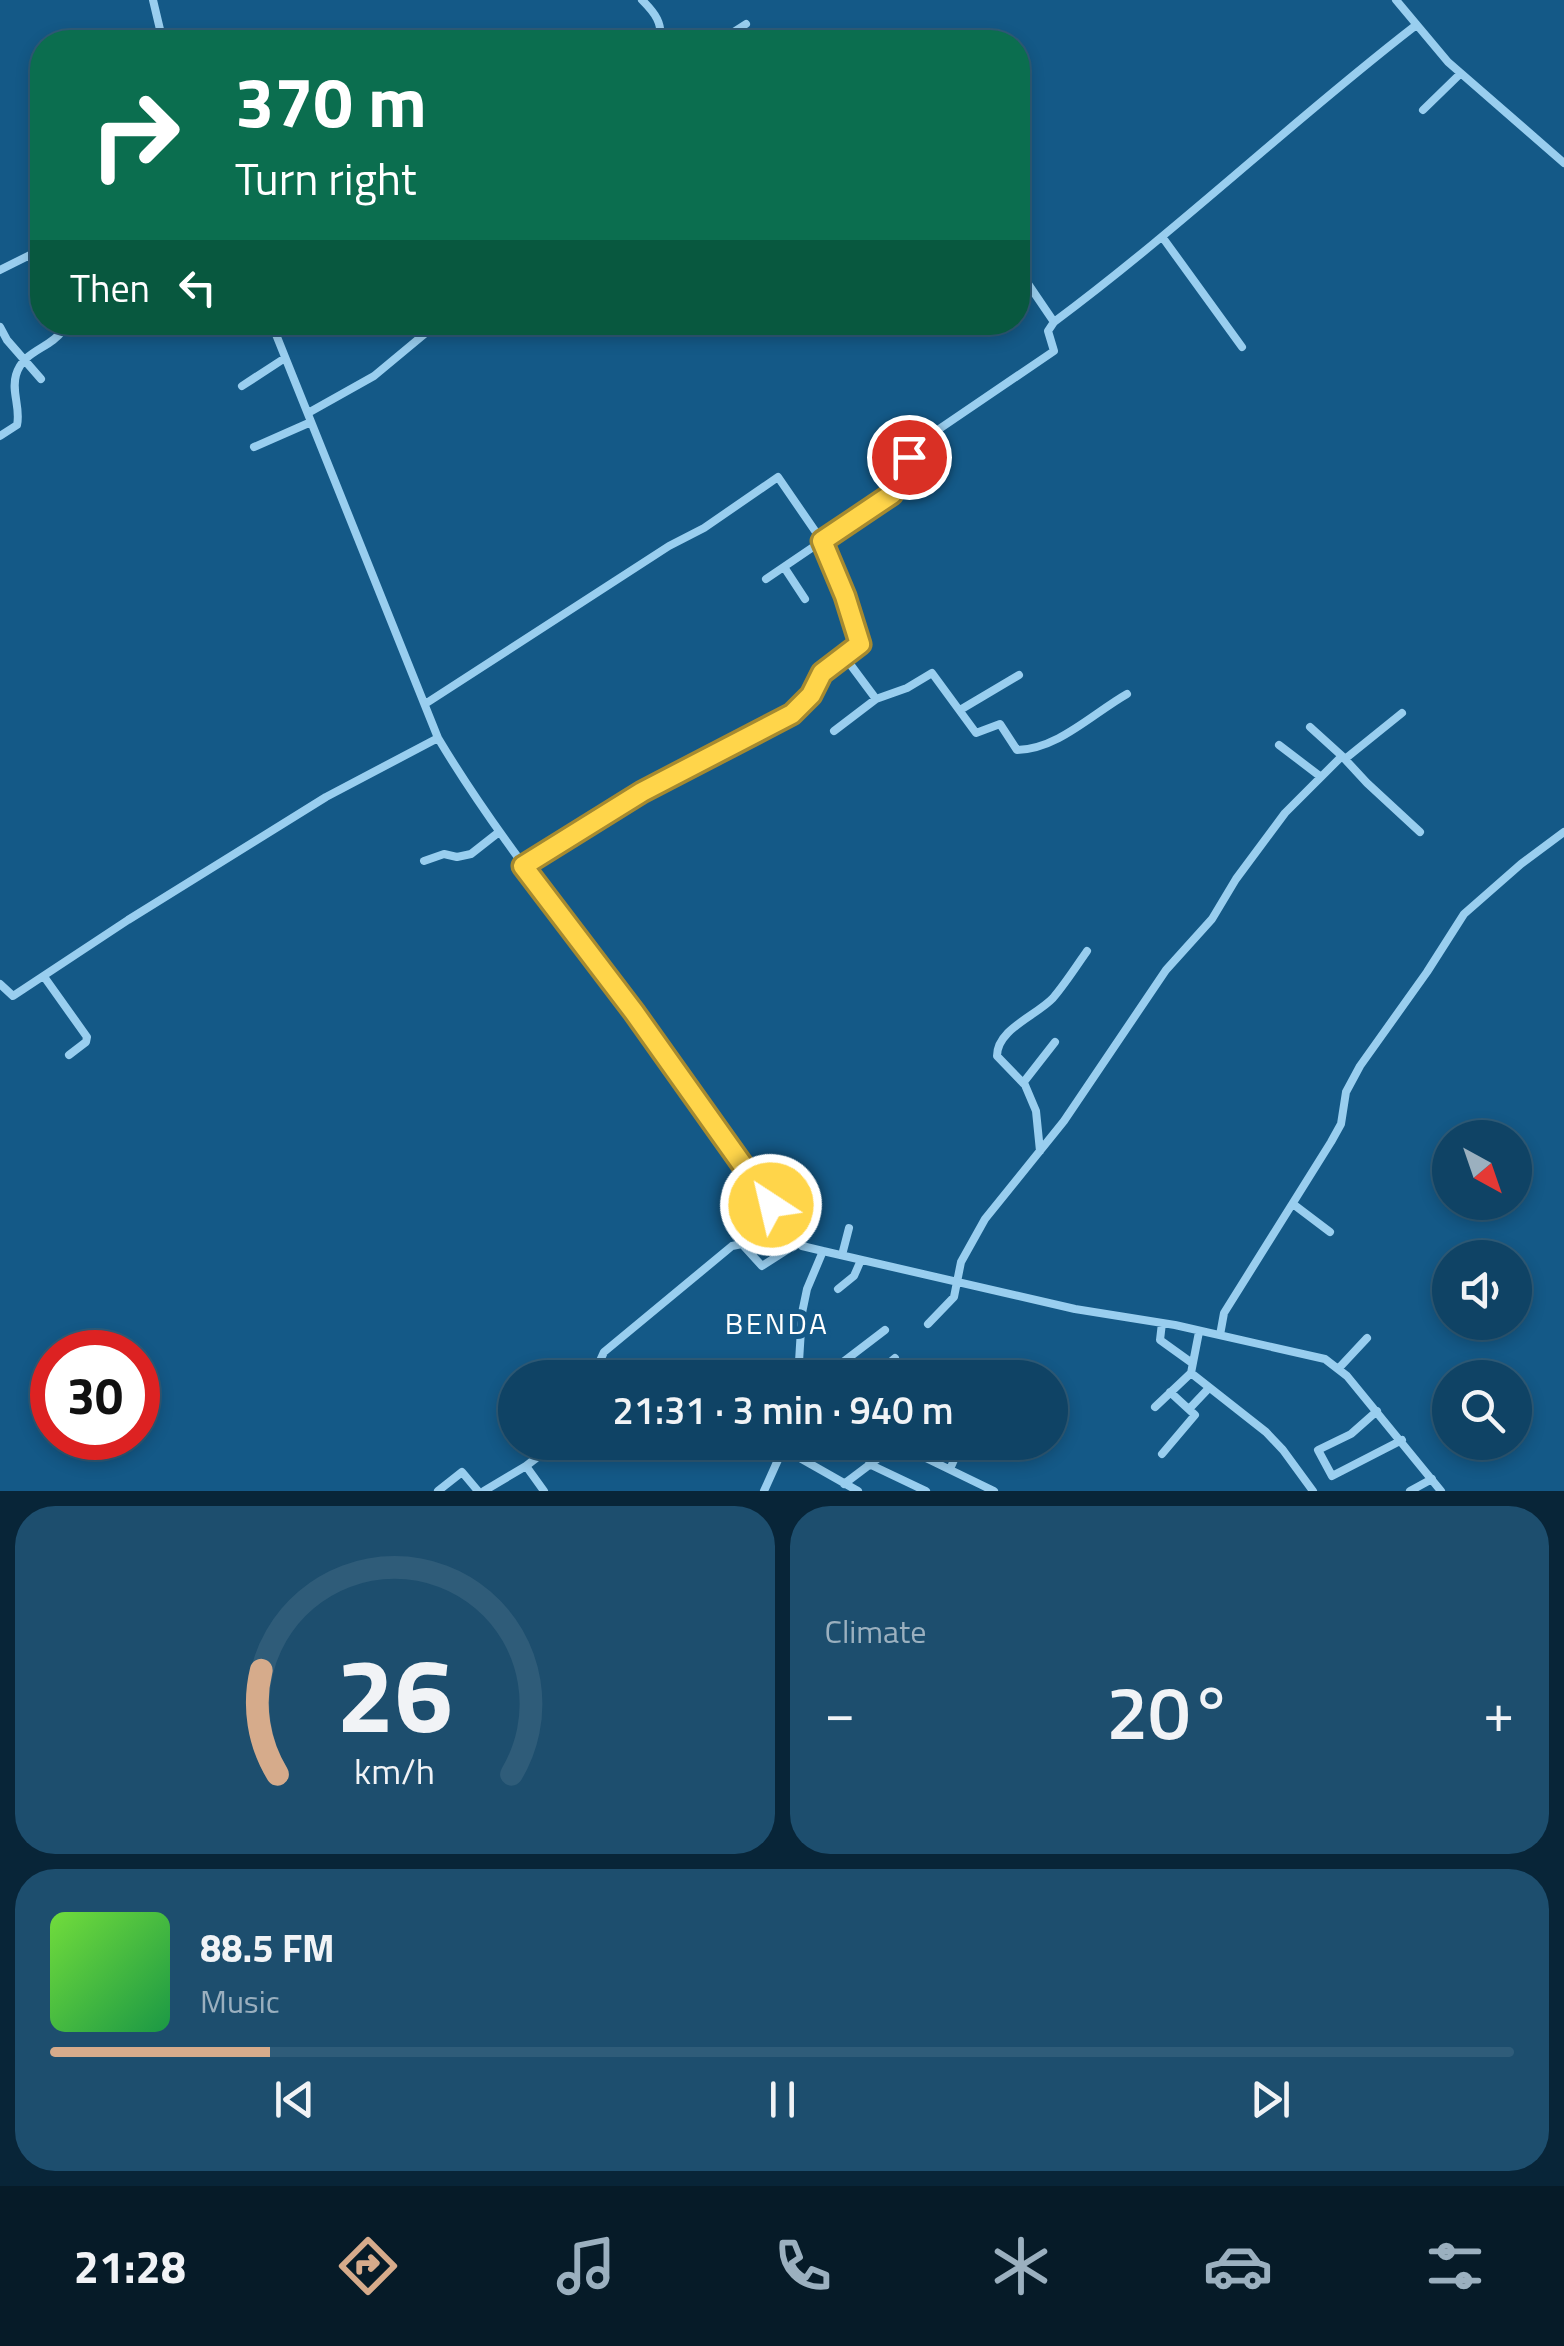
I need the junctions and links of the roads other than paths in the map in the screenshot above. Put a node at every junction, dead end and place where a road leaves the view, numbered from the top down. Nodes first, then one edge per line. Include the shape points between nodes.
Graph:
1 (153, 0) edge
2 (642, 0) edge
3 (1396, 0) edge
4 (746, 24) dead end
5 (1415, 26) junction
6 (160, 30) edge
7 (661, 30) edge
8 (737, 30) edge
9 (1460, 74) junction
10 (1423, 110) dead end
11 (1564, 163) edge
12 (1163, 238) junction
13 (30, 256) edge
14 (0, 270) edge
15 (1030, 287) edge
16 (1054, 322) junction
17 (0, 328) edge
18 (60, 335) edge
19 (276, 335) edge
20 (423, 335) edge
21 (1242, 346) dead end
22 (23, 358) junction
23 (285, 358) junction
24 (41, 378) dead end
25 (242, 386) dead end
26 (310, 417) junction
27 (0, 436) edge
28 (254, 448) dead end
29 (822, 541) junction
30 (784, 567) junction
31 (766, 579) dead end
32 (805, 599) dead end
33 (844, 656) junction
34 (1019, 675) dead end
35 (1127, 694) dead end
36 (876, 699) junction
37 (425, 704) junction
38 (960, 710) junction
39 (1402, 713) dead end
40 (1310, 727) dead end
41 (834, 732) dead end
42 (438, 738) junction
43 (1278, 745) dead end
44 (1344, 758) junction
45 (1321, 778) junction
46 (499, 832) junction
47 (1420, 832) dead end
48 (1564, 832) edge
49 (424, 861) dead end
50 (523, 866) junction
51 (1087, 951) dead end
52 (45, 978) junction
53 (0, 984) edge
54 (1055, 1042) dead end
55 (69, 1055) dead end
56 (1023, 1082) junction
57 (1040, 1151) junction
58 (1293, 1204) junction
59 (850, 1228) dead end
60 (1330, 1232) dead end
61 (794, 1237) junction
62 (823, 1251) junction
63 (842, 1255) junction
64 (861, 1260) junction
65 (958, 1284) junction
66 (838, 1288) dead end
67 (1162, 1323) junction
68 (928, 1324) dead end
69 (884, 1330) dead end
70 (1199, 1332) junction
71 (1220, 1335) junction
72 (1367, 1338) dead end
73 (896, 1358) dead end
74 (600, 1360) edge
75 (800, 1360) edge
76 (845, 1360) edge
77 (894, 1360) edge
78 (1191, 1368) junction
79 (1338, 1368) junction
80 (1208, 1389) junction
81 (1170, 1392) junction
82 (1155, 1407) dead end
83 (1190, 1408) junction
84 (1377, 1412) junction
85 (1402, 1440) junction
86 (1162, 1454) dead end
87 (534, 1460) edge
88 (779, 1460) edge
89 (803, 1460) edge
90 (874, 1460) edge
91 (931, 1460) edge
92 (954, 1460) edge
93 (870, 1464) junction
94 (526, 1466) junction
95 (950, 1469) junction
96 (1432, 1479) junction
97 (844, 1484) junction
98 (438, 1491) edge
99 (481, 1491) edge
100 (544, 1491) edge
101 (764, 1491) edge
102 (858, 1491) edge
103 (926, 1491) edge
104 (994, 1491) edge
105 (1312, 1491) edge
106 (1410, 1491) edge
107 (1441, 1491) edge

1 - 6 street
2 - 7 street
3 - 5 street
4 - 8 street
5 - 9 street
5 - 12 street
9 - 10 street
9 - 11 street
12 - 16 street
12 - 21 street
13 - 14 street
15 - 16 street
16 - 29 street via 1048,331 1051,354 923,440 892,494
17 - 22 street
18 - 22 street
19 - 23 street
20 - 26 street
22 - 24 street
22 - 27 street via 15,376 17,424
23 - 25 street
23 - 26 street
26 - 28 street
26 - 37 street
29 - 30 street
29 - 33 street via 859,638
29 - 37 street via 778,477
30 - 31 street
30 - 32 street
33 - 36 street
33 - 50 street via 822,673 792,714 642,792
34 - 38 street
35 - 38 street via 1032,751 1016,750 1000,724 976,733
36 - 38 street via 929,672
36 - 41 street
37 - 42 street
39 - 44 street
40 - 44 street
42 - 46 street
42 - 52 street via 310,808
43 - 45 street
44 - 45 street
44 - 47 street
45 - 57 street via 1285,812
46 - 49 street via 471,854
46 - 50 street
48 - 58 street via 1464,914 1360,1066 1346,1092 1341,1124
50 - 61 street
51 - 56 street via 1052,998 999,1043 997,1056
52 - 53 street via 14,996
52 - 55 street via 87,1037
54 - 56 street
56 - 57 street via 1036,1111
57 - 65 street via 985,1219 961,1262
58 - 60 street
58 - 71 street via 1224,1313
59 - 63 street
61 - 62 street
61 - 74 street via 764,1266 741,1243 732,1246
62 - 63 street
62 - 75 street via 805,1301
63 - 64 street
64 - 65 street
64 - 66 street
65 - 67 street
65 - 68 street
67 - 70 street
67 - 78 street via 1160,1340
69 - 76 street
70 - 71 street
70 - 78 street
71 - 79 street
72 - 79 street
73 - 77 street
78 - 80 street
78 - 81 street
79 - 84 street
80 - 83 street
80 - 105 street via 1266,1432
81 - 82 street
81 - 83 street
83 - 86 street via 1193,1418
84 - 85 street
84 - 85 street via 1319,1449 1332,1476
85 - 96 street
87 - 94 street
88 - 101 street
89 - 97 street
90 - 93 street
91 - 95 street
92 - 95 street
93 - 97 street
93 - 103 street
94 - 99 street
94 - 100 street
95 - 104 street
96 - 106 street
96 - 107 street
97 - 102 street
98 - 99 street via 462,1472

